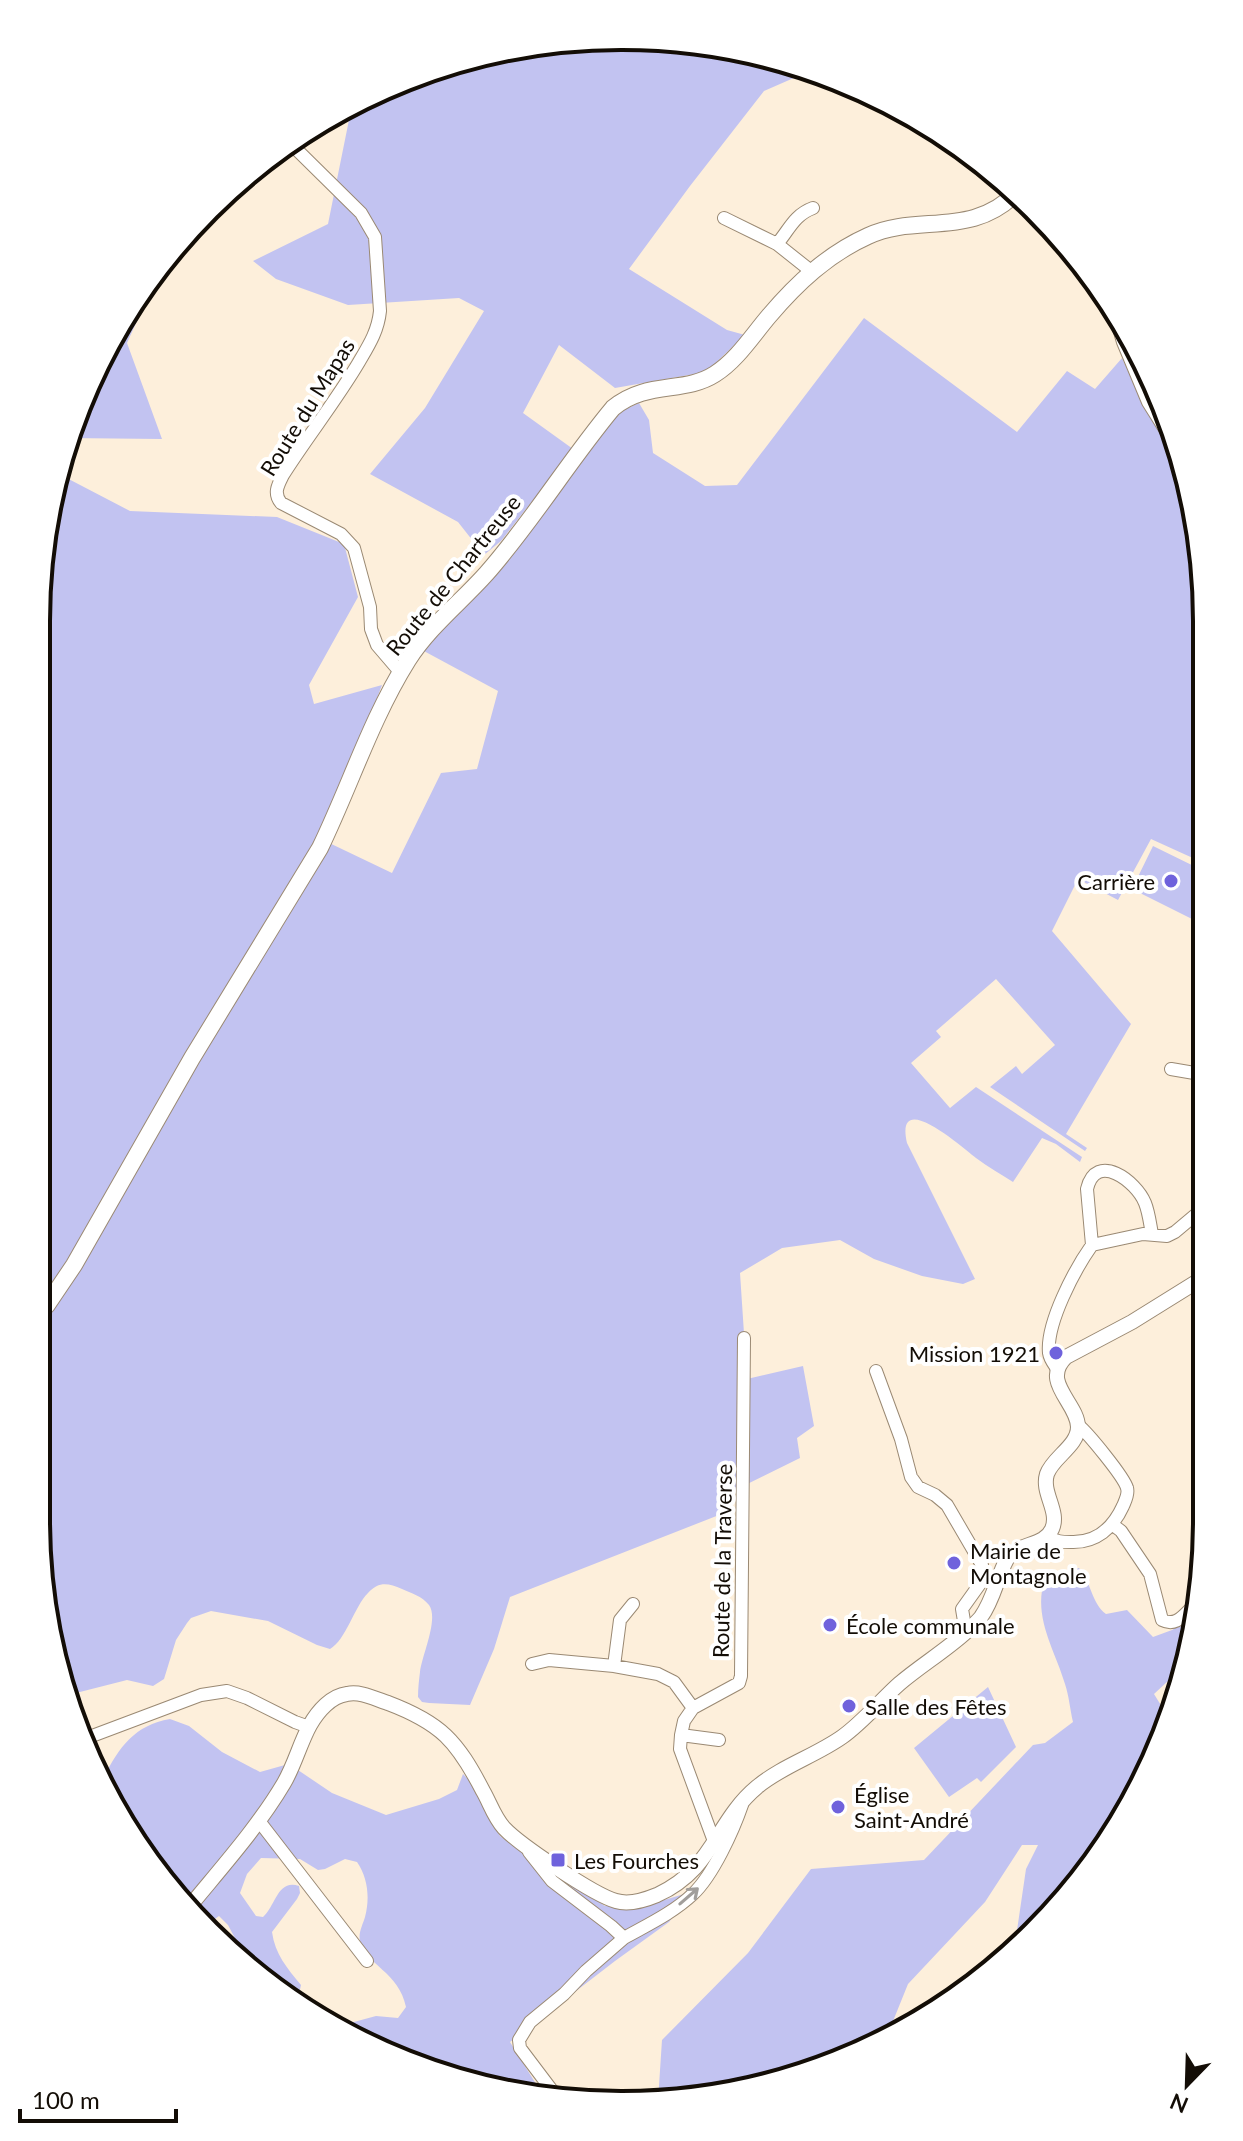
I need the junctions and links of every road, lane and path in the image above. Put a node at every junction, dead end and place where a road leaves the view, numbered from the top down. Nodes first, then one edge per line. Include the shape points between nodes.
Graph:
1 (298, 151) edge
2 (1007, 200) edge
3 (813, 208) dead end
4 (724, 218) dead end
5 (777, 244) junction
6 (811, 271) junction
7 (1138, 379) edge
8 (1150, 405) edge
9 (401, 673) junction
10 (1171, 1069) dead end
11 (1193, 1073) edge
12 (1193, 1217) edge
13 (1152, 1234) junction
14 (1092, 1245) junction
15 (1193, 1284) edge
16 (50, 1301) edge
17 (744, 1338) dead end
18 (1058, 1370) junction
19 (876, 1371) dead end
20 (1078, 1425) junction
21 (1113, 1525) junction
22 (1048, 1536) junction
23 (633, 1604) dead end
24 (1185, 1614) edge
25 (969, 1629) junction
26 (532, 1664) dead end
27 (614, 1666) junction
28 (693, 1708) junction
29 (309, 1727) junction
30 (681, 1735) junction
31 (93, 1736) edge
32 (719, 1740) dead end
33 (743, 1801) junction
34 (259, 1821) junction
35 (521, 1843) junction
36 (715, 1844) junction
37 (195, 1900) edge
38 (624, 1938) junction
39 (367, 1961) dead end
40 (549, 2086) edge

1 - 9 street, Route du Mapas via 361,213 375,237 380,311 370,343 283,475 277,494 281,503 341,534 354,548 377,645
2 - 6 main road, Route de Chartreuse via 960,222 871,234
3 - 5 street via 795,218
4 - 5 street
5 - 6 street
6 - 9 main road, Route de Chartreuse via 721,370 702,380 640,392 613,408 507,547 428,633
7 - 8 street
9 - 16 main road, Route de Chartreuse via 320,848
10 - 11 street
12 - 13 street via 1175,1232
13 - 14 street
13 - 14 street via 1134,1185 1100,1171 1087,1189
14 - 18 street via 1054,1319 1049,1353
15 - 18 street via 1066,1357
17 - 28 street, Route de la Traverse via 741,1676 739,1683
18 - 20 street via 1061,1392
19 - 25 street via 911,1477 947,1505 982,1565 982,1581 962,1609
20 - 21 street via 1127,1487
20 - 22 street via 1073,1441 1047,1474 1055,1521
21 - 22 street via 1086,1541 1060,1542
21 - 24 street via 1150,1574 1162,1620 1177,1621
22 - 25 street via 1010,1555 987,1607
23 - 27 street via 620,1620
25 - 33 street via 846,1734 771,1777
26 - 27 street via 549,1660
27 - 28 street via 665,1676
28 - 30 street
29 - 31 street via 227,1691 201,1695
29 - 34 street via 291,1770
29 - 35 street via 329,1702 352,1693 422,1718 456,1746 503,1827
30 - 32 street
30 - 36 street via 680,1749
33 - 36 street
38 -> 33 street via 696,1891 734,1827
34 - 37 street
34 - 39 street
35 - 36 street via 603,1896 627,1903 686,1878
35 - 38 street via 552,1881
38 - 40 street via 522,2033 520,2048

